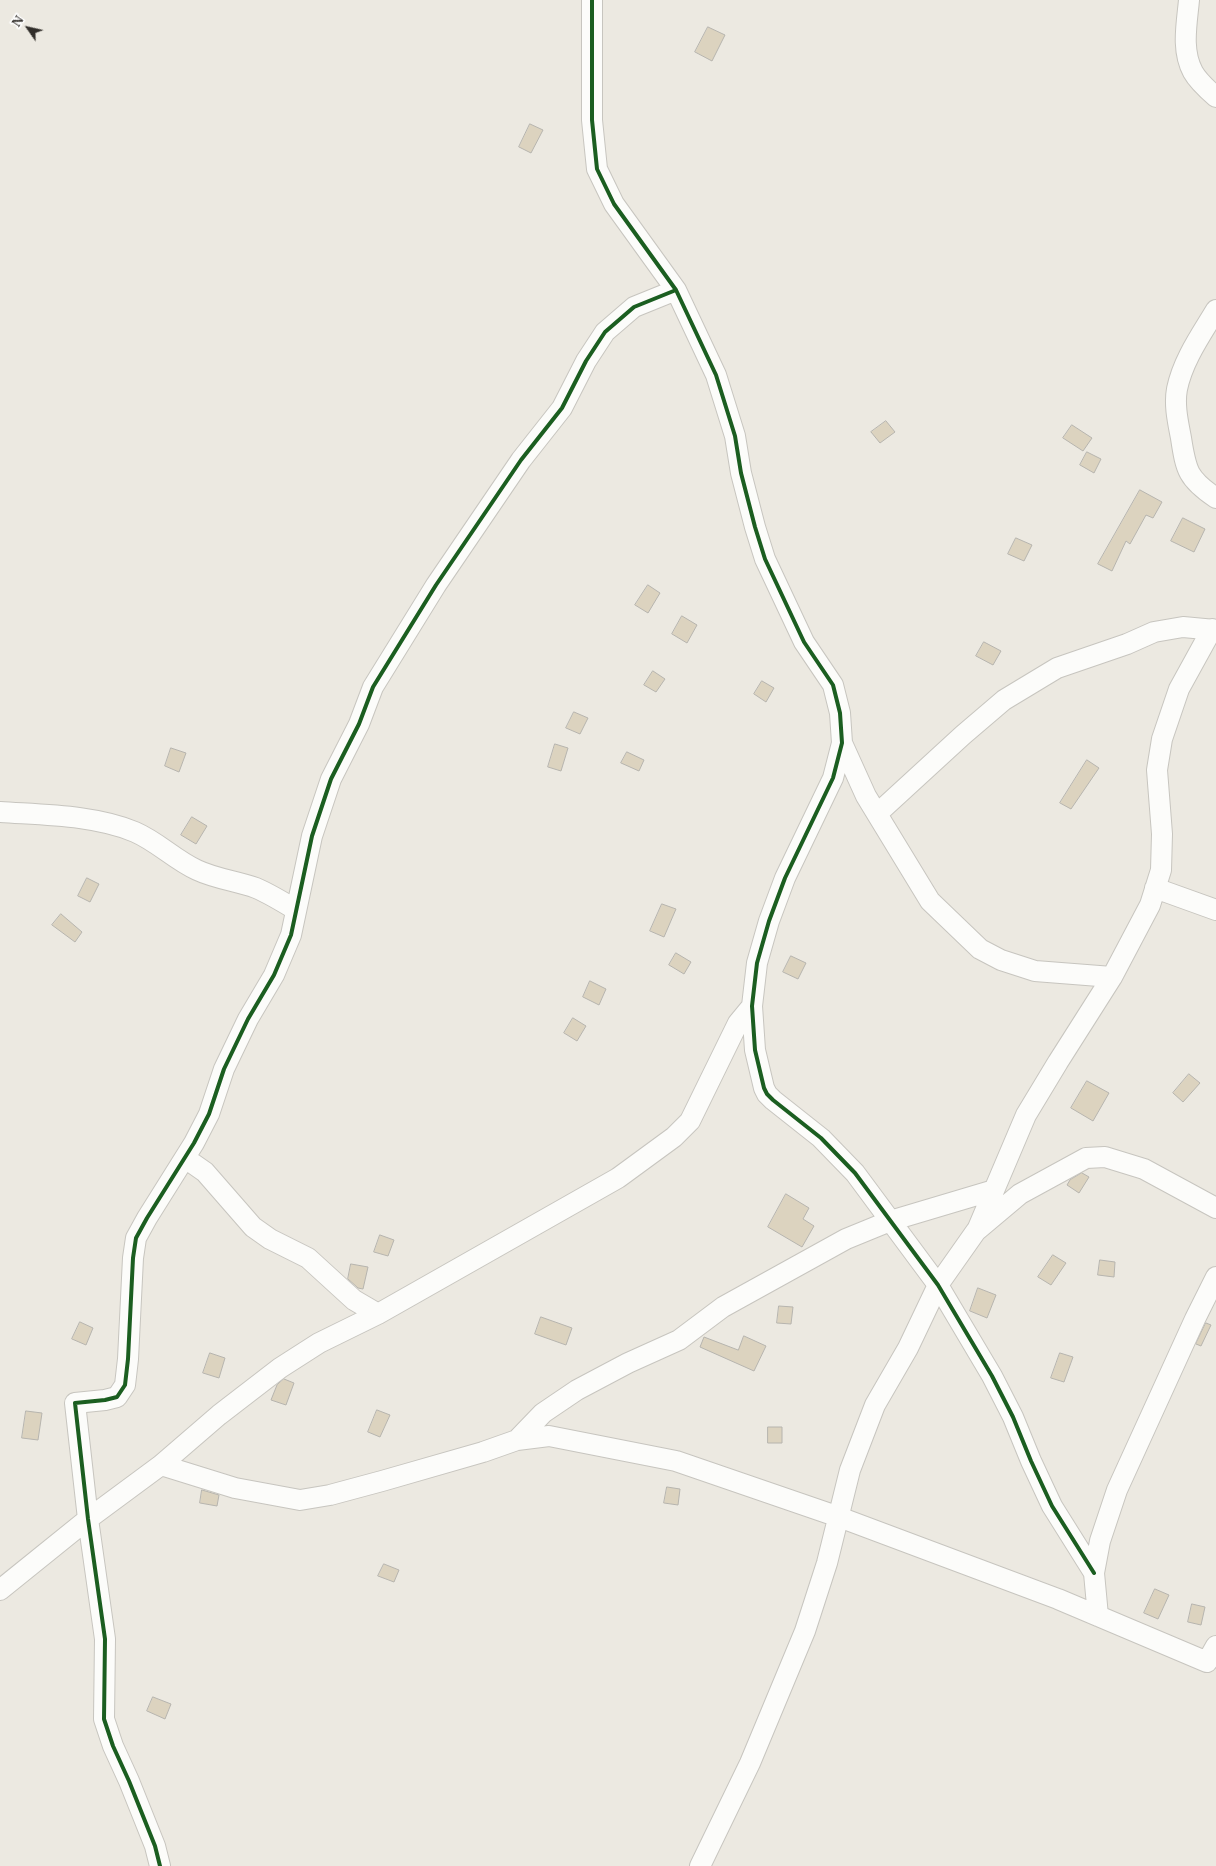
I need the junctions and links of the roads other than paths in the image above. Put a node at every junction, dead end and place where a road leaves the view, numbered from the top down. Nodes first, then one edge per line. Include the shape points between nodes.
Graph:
1 (592, 0) edge
2 (1189, 0) edge
3 (1216, 97) edge
4 (676, 290) junction
5 (1216, 310) edge
6 (1216, 498) edge
7 (1214, 630) edge
8 (842, 743) junction
9 (0, 812) edge
10 (878, 813) junction
11 (1156, 888) junction
12 (296, 910) junction
13 (1216, 910) edge
14 (1112, 977) junction
15 (752, 1006) junction
16 (185, 1158) junction
17 (994, 1190) junction
18 (1216, 1208) edge
19 (890, 1221) junction
20 (976, 1231) junction
21 (1216, 1277) edge
22 (938, 1285) junction
23 (378, 1314) junction
24 (517, 1440) junction
25 (160, 1465) junction
26 (839, 1517) junction
27 (88, 1519) junction
28 (1094, 1573) junction
29 (0, 1590) edge
30 (1098, 1616) junction
31 (1213, 1658) edge
32 (160, 1866) edge
33 (700, 1866) edge

1 - 4 street via 592,120 597,169 614,204
2 - 3 street via 1185,35 1188,61 1193,73
4 - 8 street via 716,376 735,436 741,473 766,560 804,642 833,685 840,713
4 - 12 street via 634,307 605,332 586,361 562,408 521,460 436,585 373,687 359,724 331,779 312,836
5 - 6 street via 1185,363 1177,390 1176,411 1188,474 1200,488
7 - 10 street via 1183,627 1154,632 1057,668 1004,700
7 - 11 street via 1179,689 1162,739 1157,770 1162,834 1161,870
8 - 10 street via 866,796
8 - 15 street via 832,778 785,878 769,921 757,963
9 - 12 street via 85,820 134,831 199,871 256,888
10 - 14 street via 930,901 980,949 1001,960 1035,971
11 - 13 street
11 - 14 street via 1150,906
12 - 16 street via 291,935 274,975 248,1019 224,1069 209,1114
14 - 17 street via 1026,1116
15 - 19 street via 756,1050 767,1094 821,1138 855,1173
15 - 23 street via 738,1023 690,1121 674,1137 618,1178
16 - 23 street via 205,1172 253,1227 308,1258 354,1300
16 - 27 street via 136,1238 125,1385 117,1397 75,1403
17 - 19 street
17 - 20 street
18 - 20 street via 1144,1169 1105,1157 1086,1158 1020,1194
19 - 22 street
19 - 24 street via 846,1239 723,1307 679,1340 577,1390 543,1413
20 - 22 street
21 - 28 street via 1117,1490 1100,1541
22 - 26 street via 908,1348 875,1405 850,1470
22 - 28 street via 992,1376 1052,1506
23 - 25 street via 319,1343 280,1368
24 - 25 street via 382,1481 300,1500 236,1488
24 - 26 street via 549,1436 676,1461
25 - 27 street
26 - 30 street
26 - 33 street via 805,1631 750,1762
27 - 29 street
27 - 32 street via 105,1639 104,1719 155,1846
28 - 30 street
30 - 31 street

